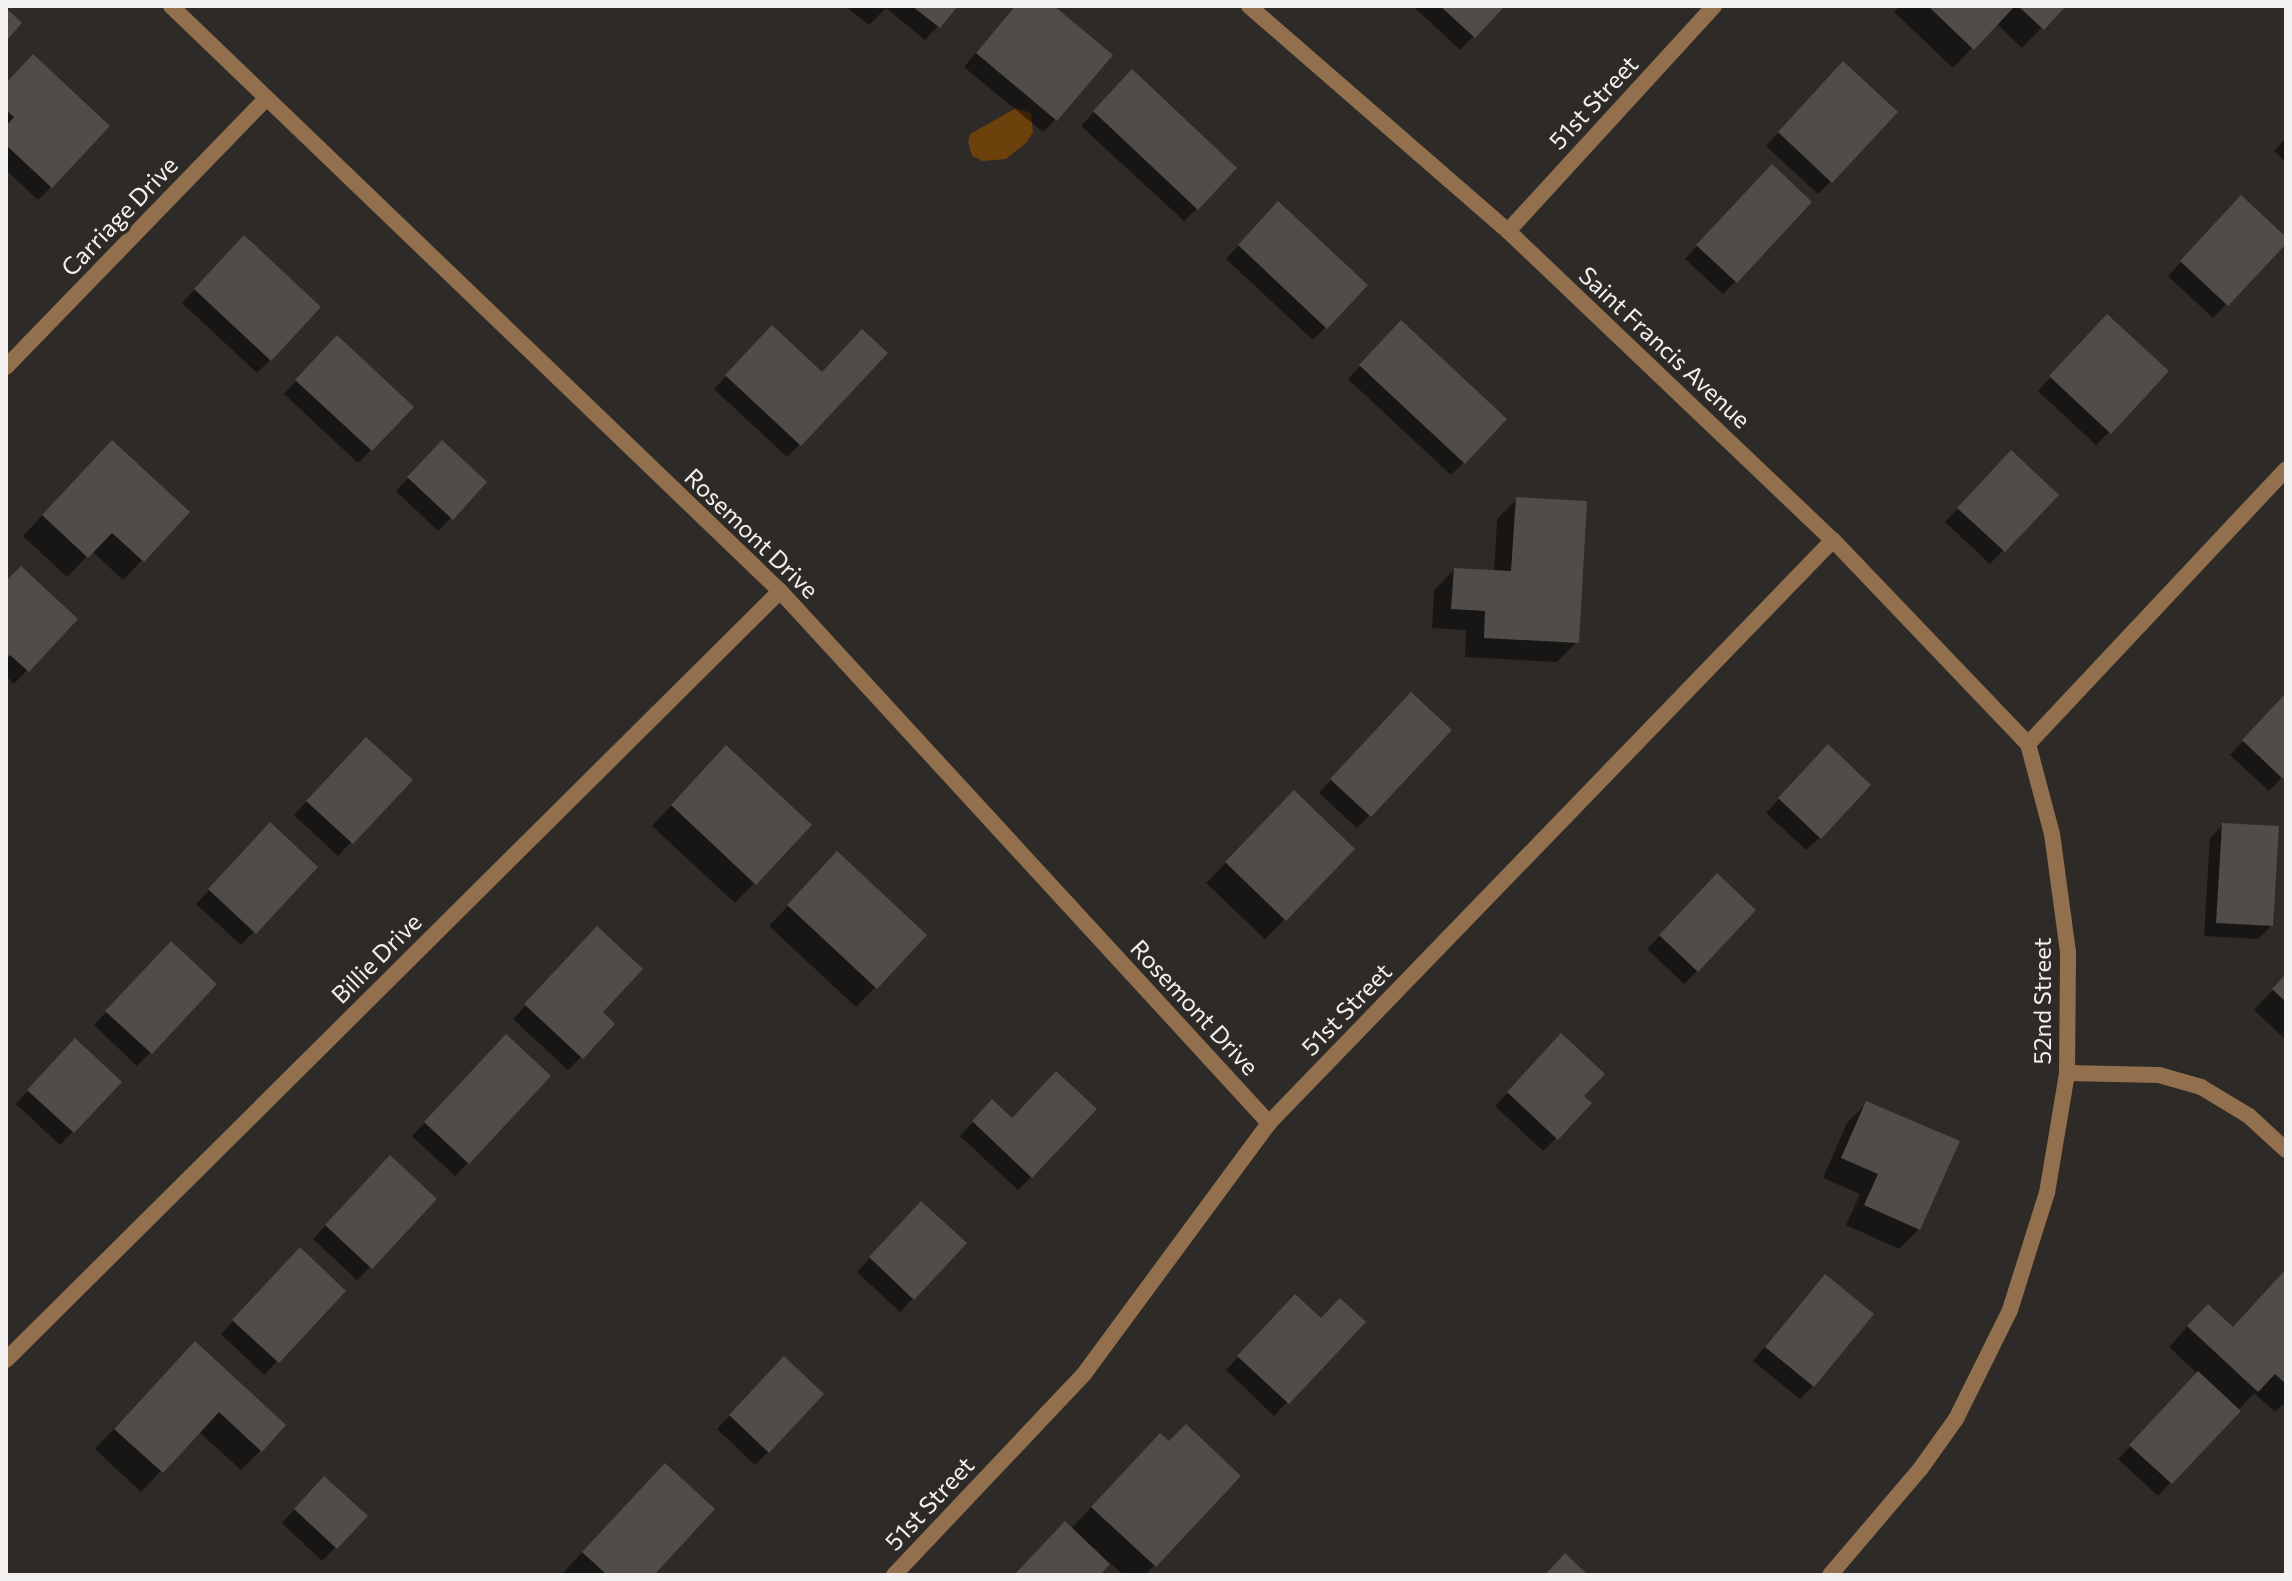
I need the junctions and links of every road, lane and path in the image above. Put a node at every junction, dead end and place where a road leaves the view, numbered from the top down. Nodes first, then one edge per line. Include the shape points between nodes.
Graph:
1 (171, 6) edge
2 (1249, 6) edge
3 (1714, 6) edge
4 (266, 99) junction
5 (1508, 231) junction
6 (6, 367) edge
7 (2286, 469) edge
8 (1833, 540) junction
9 (780, 591) junction
10 (2028, 744) junction
11 (2067, 1073) junction
12 (1269, 1123) junction
13 (2286, 1150) edge
14 (6, 1360) edge
15 (894, 1575) edge
16 (1830, 1575) edge

1 - 4 street, Rosemont Drive
2 - 5 street, Saint Francis Avenue
3 - 5 street, 51st Street
4 - 6 street, Carriage Drive
4 - 9 street, Rosemont Drive
5 - 8 street, Saint Francis Avenue
7 - 10 street
8 - 10 street, Saint Francis Avenue
8 - 12 street, 51st Street
9 - 12 street, Rosemont Drive
9 - 14 street, Billie Drive
10 - 11 street, 52nd Street via 2063,893 2070,1013
11 - 13 street via 2159,1075 2201,1087 2249,1116
11 - 16 street, 52nd Street via 2050,1178 2031,1252 1985,1365 1921,1468
12 - 15 street, 51st Street via 1084,1374

